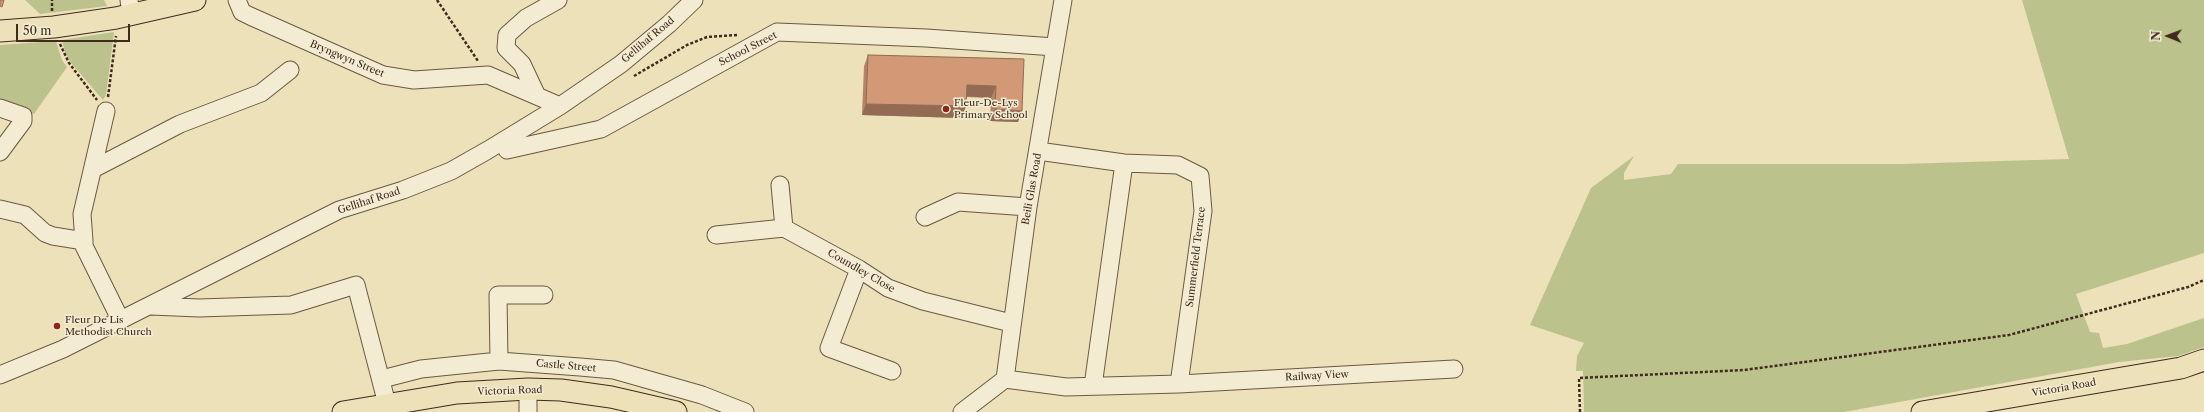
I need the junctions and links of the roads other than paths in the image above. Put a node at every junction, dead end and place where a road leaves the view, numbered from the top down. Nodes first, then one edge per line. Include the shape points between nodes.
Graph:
1 (195, 0) edge
2 (237, 0) edge
3 (558, 0) edge
4 (694, 0) edge
5 (1063, 0) edge
6 (125, 10) edge
7 (0, 31) edge
8 (1055, 47) junction
9 (290, 70) dead end
10 (537, 96) junction
11 (560, 106) junction
12 (0, 108) edge
13 (106, 111) road end
14 (507, 150) dead end
15 (1038, 150) junction
16 (0, 152) edge
17 (1124, 163) junction
18 (94, 169) junction
19 (780, 185) dead end
20 (1028, 207) junction
21 (0, 209) edge
22 (925, 217) dead end
23 (784, 228) junction
24 (716, 235) dead end
25 (84, 241) junction
26 (859, 269) junction
27 (544, 296) dead end
28 (150, 306) junction
29 (120, 320) junction
30 (1011, 323) junction
31 (2204, 360) edge
32 (499, 361) junction
33 (1454, 369) dead end
34 (892, 371) dead end
35 (0, 375) edge
36 (382, 379) junction
37 (1005, 379) junction
38 (1179, 384) junction
39 (1093, 386) junction
40 (528, 389) junction
41 (388, 404) junction
42 (1984, 407) edge
43 (343, 412) edge
44 (528, 412) edge
45 (676, 412) edge
46 (745, 412) edge
47 (962, 412) edge
48 (1922, 412) edge

1 - 6 main road
2 - 10 street, Bryngwyn Street via 242,12 383,75 414,80 488,75
3 - 10 street via 526,18 508,36 506,48 522,64
4 - 11 street, Gellihaf Road via 620,64
5 - 8 street, Beili Glas Road
6 - 7 main road via 54,27
8 - 14 street, School Street via 926,38 777,32 601,129
8 - 15 street, Beili Glas Road
9 - 18 street via 260,93 180,124
10 - 11 street, Bryngwyn Street
11 - 28 street, Gellihaf Road via 451,171 403,190 340,210
12 - 16 street via 23,116 23,121
13 - 18 street
15 - 17 street, Summerfield Terrace
15 - 20 street, Beili Glas Road
17 - 38 street, Summerfield Terrace via 1178,164 1200,176 1203,211
17 - 39 street
18 - 25 street via 82,214
19 - 23 street
20 - 22 street via 958,202
20 - 30 street, Beili Glas Road
21 - 25 street via 25,215 53,236
23 - 24 street
23 - 26 street, Coundley Close
25 - 29 street via 84,246
26 - 30 street, Coundley Close via 888,288 923,301
26 - 34 street via 829,348
27 - 32 street via 498,295
28 - 29 street, Gellihaf Road
28 - 36 street via 200,308 291,304 356,285
29 - 35 street, Gellihaf Road via 63,350
30 - 37 street, Beili Glas Road
31 - 42 main road, Victoria Road via 2182,368
32 - 36 street, Castle Street via 421,369
32 - 46 street, Castle Street via 614,370 702,395
33 - 38 street, Railway View
36 - 41 street
37 - 39 street, Railway View via 1066,387
37 - 47 street
38 - 39 street, Railway View
40 - 41 main road, Victoria Road via 457,393
40 - 44 street
40 - 45 main road, Victoria Road via 561,390 611,397
41 - 43 main road, Victoria Road
42 - 48 main road, Victoria Road

